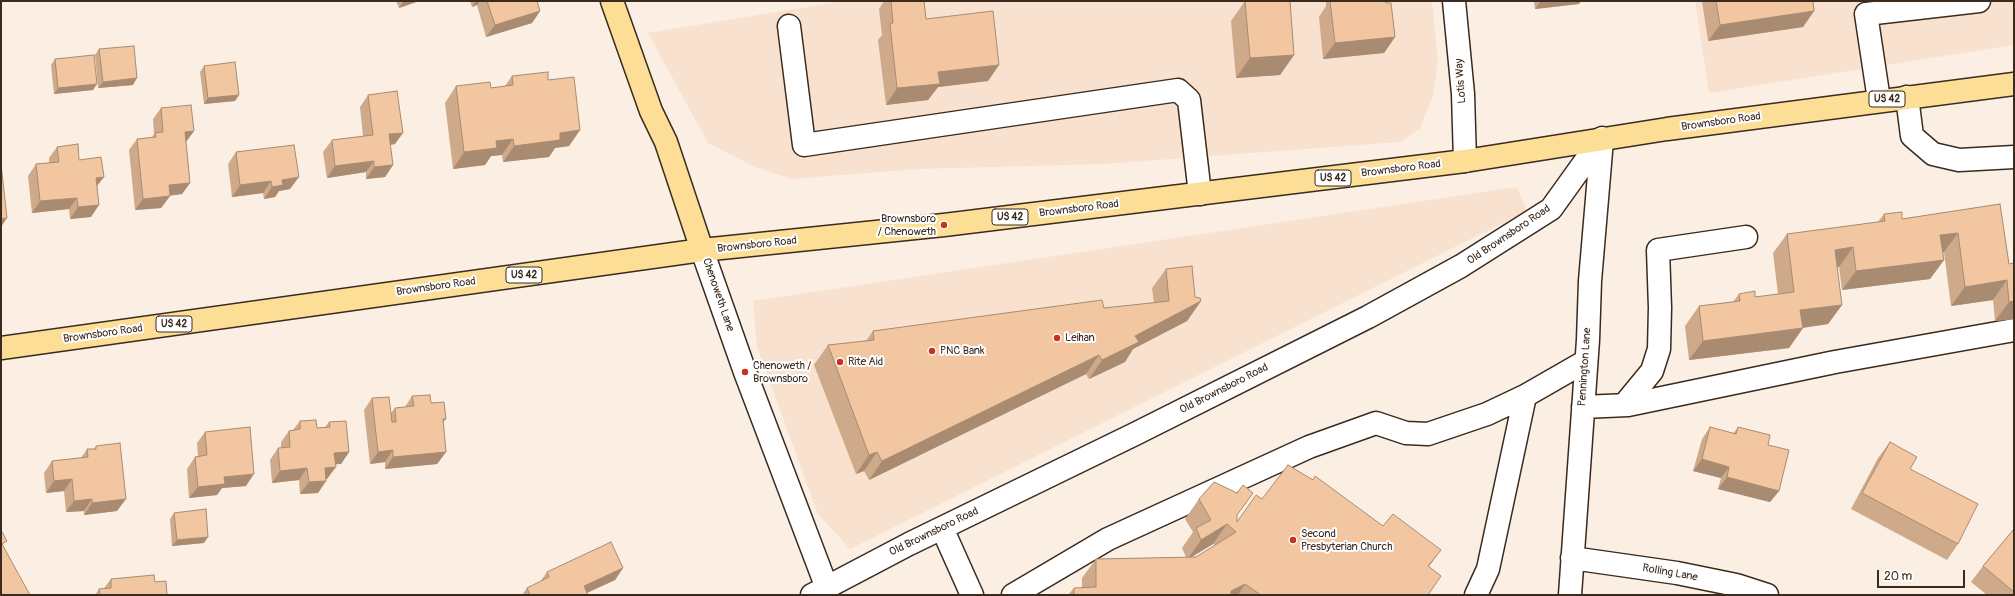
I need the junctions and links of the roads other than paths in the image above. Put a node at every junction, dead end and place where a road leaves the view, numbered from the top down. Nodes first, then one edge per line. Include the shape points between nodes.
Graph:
1 (612, 1) edge
2 (1454, 1) edge
3 (1979, 1) edge
4 (1865, 8) edge
5 (789, 26) dead end
6 (2014, 84) edge
7 (1907, 97) junction
8 (1880, 100) junction
9 (1602, 138) junction
10 (2014, 157) edge
11 (1465, 161) junction
12 (1200, 194) junction
13 (1746, 237) dead end
14 (702, 250) junction
15 (2014, 330) edge
16 (1, 348) edge
17 (1586, 361) junction
18 (1525, 396) junction
19 (1624, 405) junction
20 (1583, 407) junction
21 (942, 528) junction
22 (1572, 558) junction
23 (820, 591) edge
24 (972, 595) edge
25 (1013, 595) edge
26 (1476, 595) edge
27 (1570, 595) edge
28 (1767, 595) edge

1 - 14 main road, Chenoweth Lane via 651,111 666,142
2 - 11 street, Lotis Way via 1463,94
3 - 4 street
4 - 8 street
5 - 12 street via 804,145 1178,90 1189,100
6 - 7 main road, Brownsboro Road / US 42
7 - 8 main road, Brownsboro Road / US 42
7 - 10 street via 1912,136 1933,154 1959,160
8 - 9 main road, Brownsboro Road / US 42
9 - 11 main road, Brownsboro Road / US 42
9 - 17 street, Pennington Lane
9 - 21 street, Old Brownsboro Road via 1551,209 1461,266 1368,317
11 - 12 main road, Brownsboro Road / US 42
12 - 14 main road, Brownsboro Road / US 42 via 944,225
13 - 19 street via 1658,250 1659,349 1652,370
14 - 16 main road, Brownsboro Road / US 42
14 - 23 street, Chenoweth Lane
15 - 19 street via 1851,359
17 - 18 street
17 - 20 street, Pennington Lane
18 - 25 street via 1487,414 1428,434 1406,433 1376,423 1309,447 1108,539
18 - 26 street via 1488,568
19 - 20 street
20 - 22 street, Pennington Lane
21 - 23 street, Old Brownsboro Road
21 - 24 street
22 - 27 street, Pennington Lane
22 - 28 street, Rolling Lane via 1684,575 1736,585

